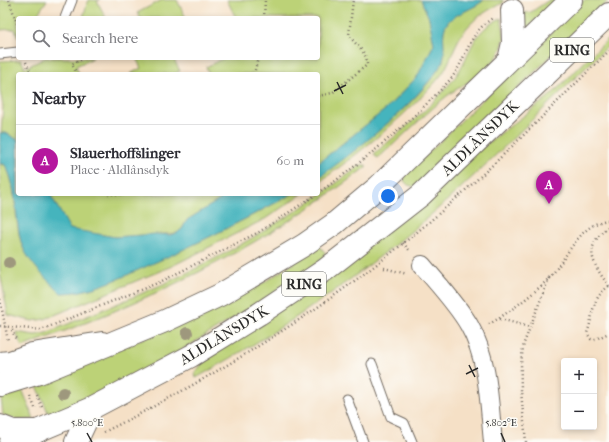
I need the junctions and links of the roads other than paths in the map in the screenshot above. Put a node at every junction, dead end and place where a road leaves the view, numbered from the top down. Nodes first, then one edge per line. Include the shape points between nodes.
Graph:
1 (72, 0) edge
2 (571, 0) edge
3 (513, 6) edge
4 (609, 14) edge
5 (66, 16) edge
6 (16, 52) edge
7 (0, 54) edge
8 (509, 60) junction
9 (422, 265) dead end
10 (119, 340) junction
11 (0, 363) edge
12 (372, 364) dead end
13 (0, 385) edge
14 (347, 399) dead end
15 (92, 408) junction
16 (41, 420) junction
17 (0, 426) edge
18 (11, 442) edge
19 (76, 442) edge
20 (364, 442) edge
21 (412, 442) edge
22 (493, 442) edge

1 - 5 lane
2 - 8 main road, RING
3 - 8 main road via 513,43
4 - 15 main road, ALDLÂNSDYK / RING via 421,195 325,270 191,356
6 - 7 lane
8 - 10 main road, RING via 378,187 334,224 220,295
9 - 22 street via 469,325 480,351 485,366
10 - 11 main road via 32,354
10 - 13 main road, RING
12 - 21 lane via 391,417 404,423
14 - 20 lane
15 - 16 main road, ALDLÂNSDYK / RING
15 - 19 main road
16 - 17 main road via 13,431
16 - 18 main road, ALDLÂNSDYK / RING

